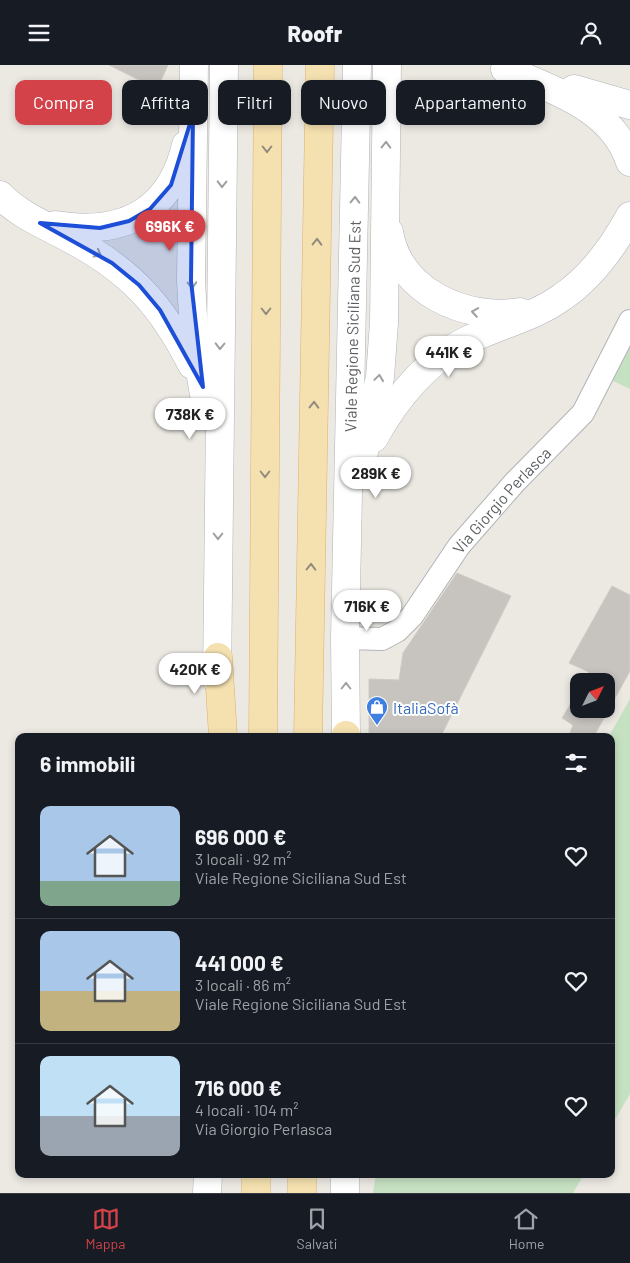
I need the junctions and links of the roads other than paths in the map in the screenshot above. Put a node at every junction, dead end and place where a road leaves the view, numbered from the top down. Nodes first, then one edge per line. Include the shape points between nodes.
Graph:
1 (194, 65) edge
2 (224, 65) edge
3 (268, 65) edge
4 (320, 65) edge
5 (357, 65) edge
6 (387, 65) edge
7 (498, 67) edge
8 (194, 80) edge
9 (630, 105) edge
10 (190, 125) edge
11 (193, 125) edge
12 (630, 162) edge
13 (0, 195) edge
14 (630, 199) edge
15 (385, 205) junction
16 (40, 223) junction
17 (624, 227) edge
18 (541, 308) junction
19 (630, 321) edge
20 (203, 387) junction
21 (363, 460) junction
22 (218, 487) junction
23 (348, 529) junction
24 (346, 638) junction
25 (218, 657) junction
26 (214, 733) edge
27 (223, 733) edge
28 (263, 733) edge
29 (308, 733) edge
30 (346, 733) edge
31 (208, 1178) edge
32 (256, 1178) edge
33 (302, 1178) edge
34 (345, 1178) edge
35 (208, 1193) edge
36 (256, 1193) edge
37 (302, 1193) edge
38 (345, 1193) edge

1 - 8 street
2 -> 22 street
3 -> 28 main road
29 -> 4 main road
23 -> 5 street, Viale Regione Siciliana Sud Est
15 -> 6 street
7 - 9 street
7 - 12 street via 594,112 613,128 625,145
10 - 16 street via 171,185 150,209 128,221 100,228 81,230
11 -> 20 street via 191,281 194,334
13 - 16 street
14 - 17 street
18 -> 15 street via 491,315 465,311 440,300 419,285 402,264 391,241
21 -> 15 street via 380,377
16 -> 20 street via 112,263 139,285 179,340
17 - 18 street via 580,285
18 - 21 street via 467,340 441,357 402,395 381,424
19 - 24 street, Via Giorgio Perlasca via 582,413 459,546 412,616 397,631 382,639
20 - 22 street
21 - 23 street
22 -> 25 street
23 - 24 street, Viale Regione Siciliana Sud Est
30 -> 24 street, Viale Regione Siciliana Sud Est
25 - 26 street
25 - 27 main road
31 - 35 street
32 - 36 main road
33 - 37 main road
34 - 38 street

